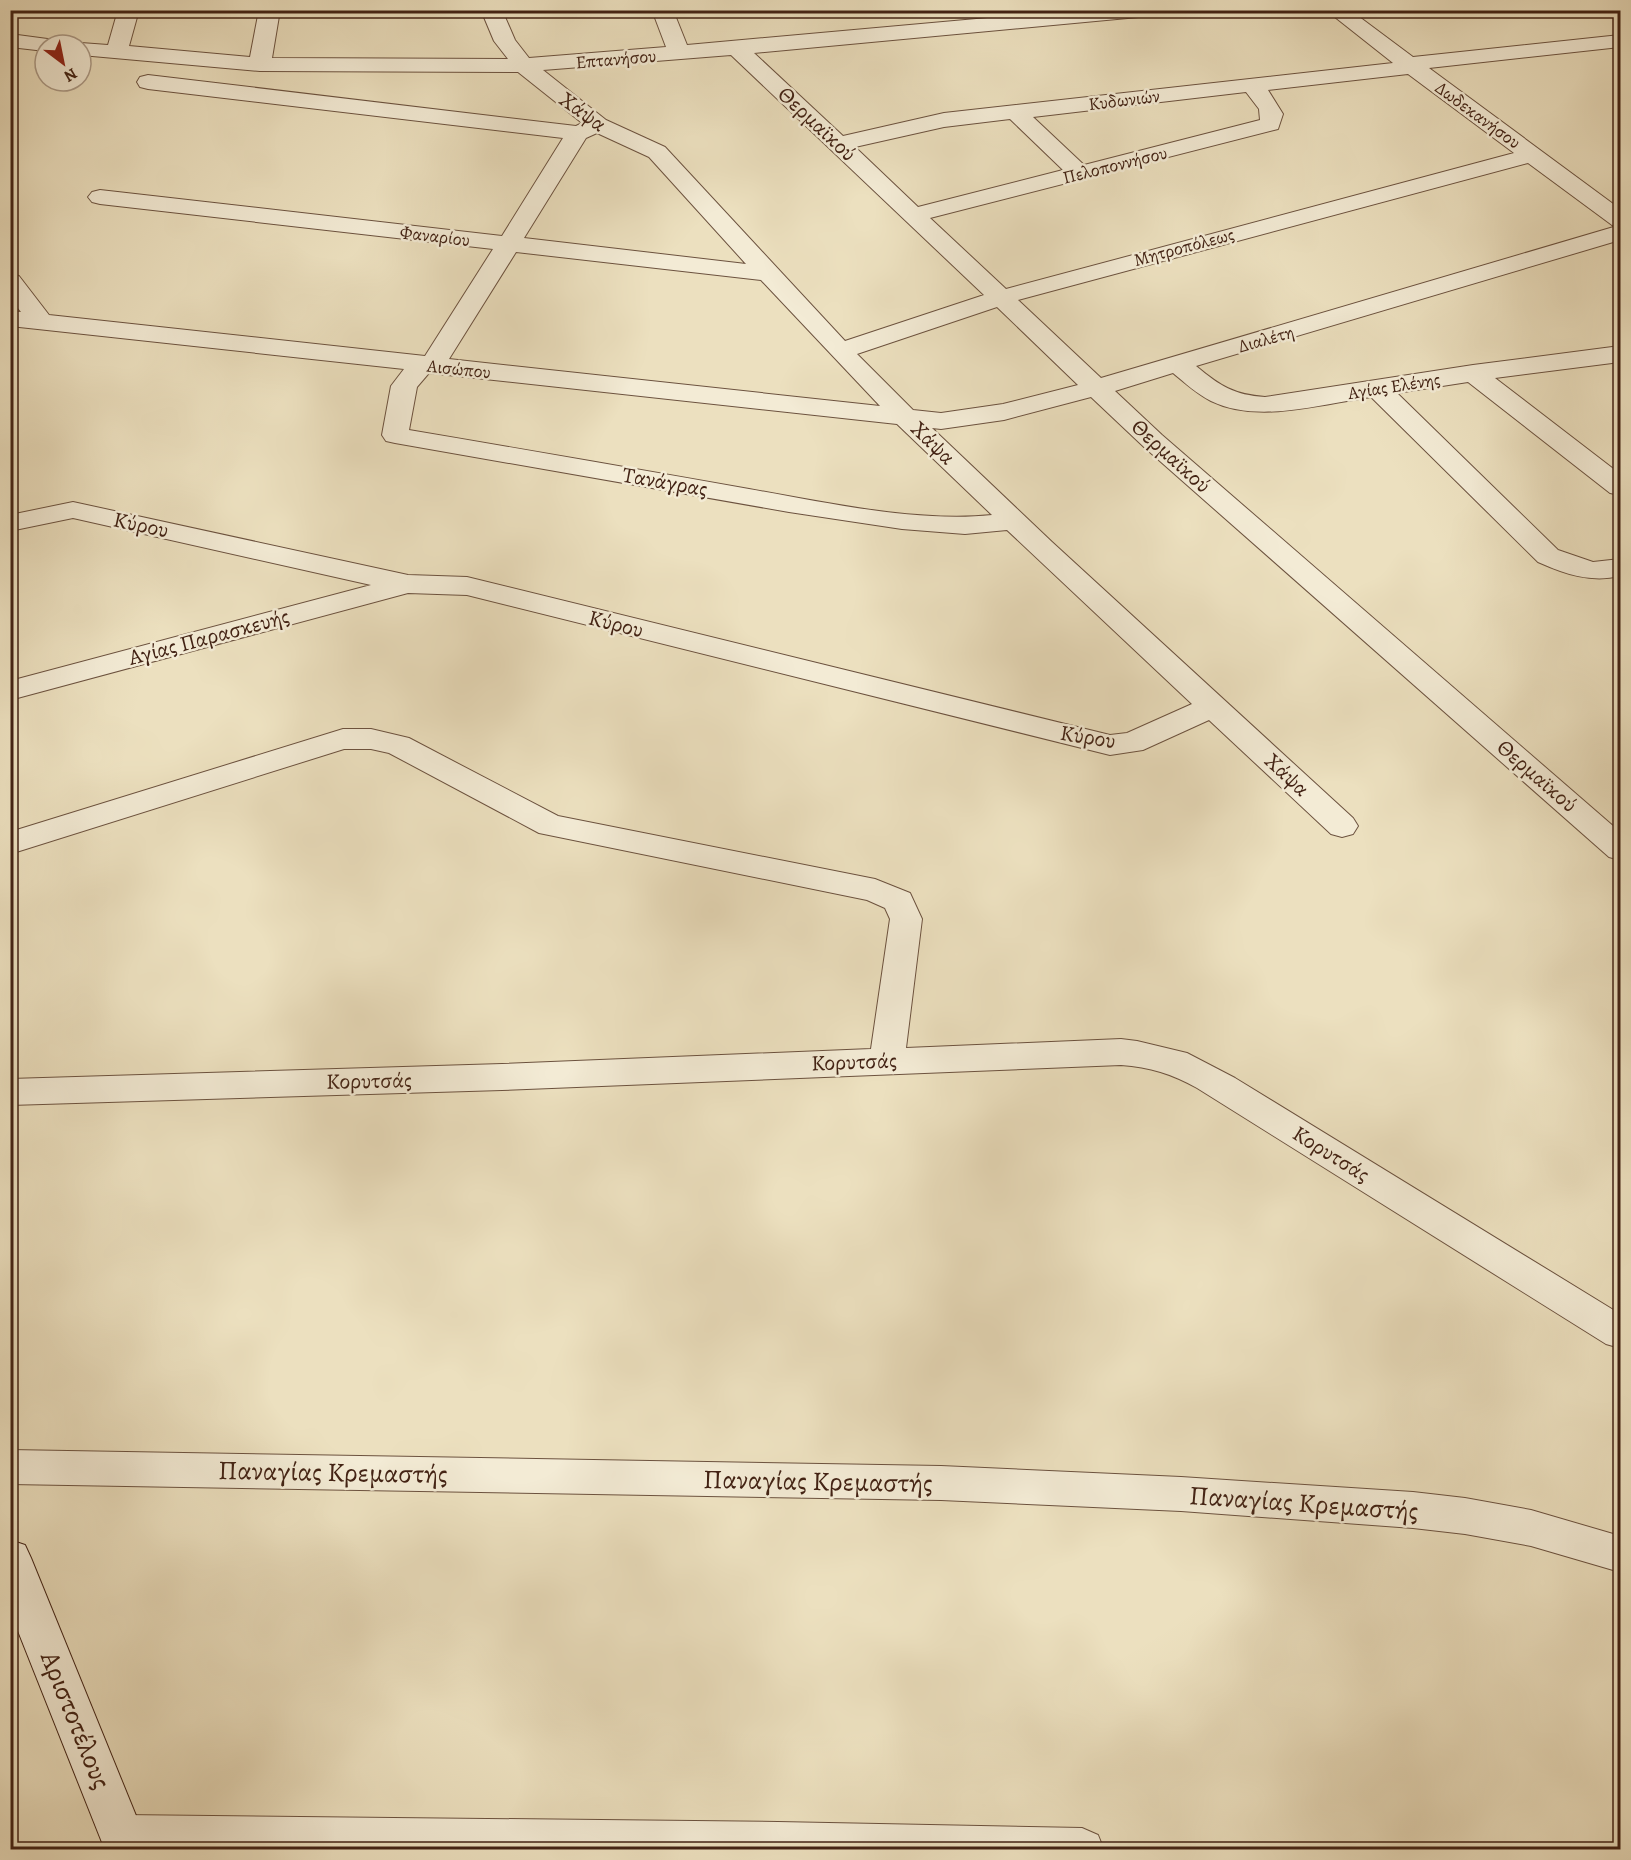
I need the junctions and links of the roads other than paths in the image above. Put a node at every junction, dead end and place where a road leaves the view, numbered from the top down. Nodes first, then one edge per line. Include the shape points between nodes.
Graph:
1 (129, 10) edge
2 (270, 10) edge
3 (491, 10) edge
4 (662, 10) edge
5 (1149, 10) edge
6 (1336, 10) edge
7 (10, 40) edge
8 (1620, 41) edge
9 (33, 43) edge
10 (736, 48) junction
11 (93, 50) edge
12 (116, 53) junction
13 (680, 53) junction
14 (260, 64) junction
15 (1410, 65) junction
16 (524, 66) junction
17 (148, 82) dead end
18 (1253, 86) junction
19 (1016, 113) junction
20 (588, 129) junction
21 (839, 144) junction
22 (1532, 155) junction
23 (1080, 174) junction
24 (100, 197) dead end
25 (915, 215) junction
26 (1620, 220) edge
27 (1620, 233) edge
28 (508, 245) junction
29 (770, 274) junction
30 (10, 281) edge
31 (1003, 297) junction
32 (10, 318) edge
33 (39, 319) junction
34 (840, 351) junction
35 (1620, 354) edge
36 (427, 365) junction
37 (1179, 365) junction
38 (1473, 373) junction
39 (1096, 388) junction
40 (1378, 389) junction
41 (908, 419) junction
42 (1620, 487) edge
43 (1013, 521) junction
44 (10, 523) edge
45 (1620, 567) edge
46 (408, 584) junction
47 (10, 691) edge
48 (1213, 706) junction
49 (1342, 826) dead end
50 (10, 843) edge
51 (1619, 846) edge
52 (887, 1060) junction
53 (10, 1092) edge
54 (1620, 1333) edge
55 (10, 1467) edge
56 (1620, 1554) edge
57 (10, 1558) edge
58 (125, 1843) edge
59 (780, 1846) edge
60 (1082, 1850) edge

1 - 12 street
2 - 14 street
3 - 16 street, Χάψα via 505,41
4 - 13 street
5 - 10 street, Επτανήσου
6 - 15 street, Δωδεκανήσου
7 - 9 street
8 - 15 street, Κυδωνιών
10 - 13 street, Επτανήσου
10 - 21 street, Θερμαϊκού
11 - 12 street, Επτανήσου
12 - 14 street, Επτανήσου
13 - 16 street, Επτανήσου
14 - 16 street, Επτανήσου
15 - 18 street, Κυδωνιών
15 - 22 street, Δωδεκανήσου
16 - 20 street, Χάψα
17 - 20 street
18 - 19 street, Κυδωνιών
18 - 23 street, Πελοποννήσου via 1273,113 1270,124
19 - 21 street, Κυδωνιών via 928,122
19 - 23 street
20 - 28 street, Τανάγρας
20 - 29 street, Χάψα via 657,152
21 - 25 street, Θερμαϊκού
22 - 26 street, Δωδεκανήσου
22 - 31 street, Μητροπόλεως
23 - 25 street, Πελοποννήσου
24 - 28 street, Φαναρίου
25 - 31 street, Θερμαϊκού
27 - 37 street, Διαλέτη
28 - 29 street, Φαναρίου
28 - 36 street, Τανάγρας
29 - 34 street, Χάψα
30 - 33 street
31 - 34 street, Μητροπόλεως
31 - 39 street, Θερμαϊκού
32 - 33 street, Αισώπου
33 - 36 street, Αισώπου
34 - 41 street, Χάψα
35 - 38 street, Αγίας Ελένης
36 - 41 street, Αισώπου
36 - 43 street, Τανάγρας via 404,386 395,435 902,521 965,526
37 - 39 street, Διαλέτη
37 - 40 street, Αγίας Ελένης via 1215,395 1239,404 1265,405
38 - 40 street, Αγίας Ελένης
38 - 42 street
39 - 41 street, Διαλέτη via 984,416 941,421
39 - 51 street, Θερμαϊκού
40 - 45 street via 1548,556 1580,570
41 - 43 street, Χάψα
43 - 48 street, Χάψα
44 - 46 street, Κύρου via 73,510
46 - 47 street, Αγίας Παρασκευής
46 - 48 street, Κύρου via 466,586 1110,745 1132,743
48 - 49 street, Χάψα
50 - 52 street via 343,739 398,745 550,825 875,890 898,901 906,919
52 - 53 street, Κορυτσάς
52 - 54 street, Κορυτσάς via 1121,1052 1180,1062
55 - 56 street, Παναγίας Κρεμαστής via 941,1483 1181,1494 1465,1516 1531,1528
57 - 58 street, Αριστοτέλους
58 - 59 street
59 - 60 street

